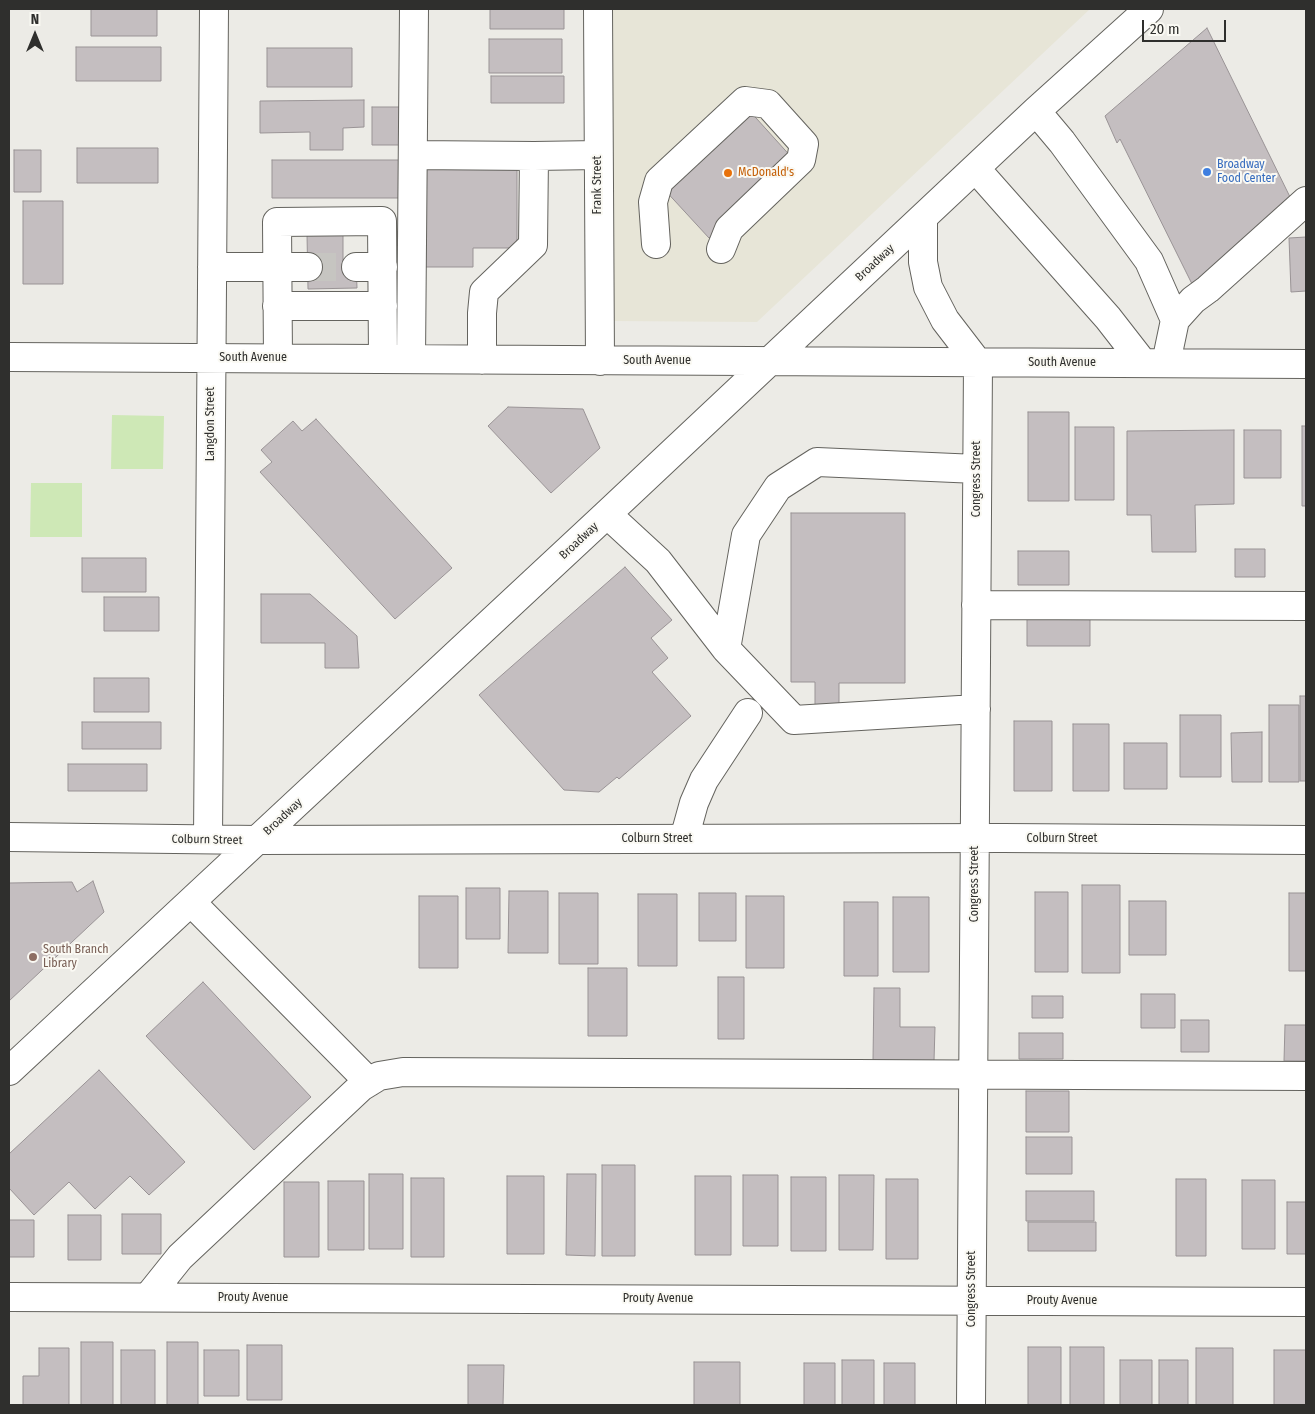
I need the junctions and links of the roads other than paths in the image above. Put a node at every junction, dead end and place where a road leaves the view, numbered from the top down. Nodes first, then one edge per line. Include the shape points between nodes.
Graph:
1 (214, 9) edge
2 (414, 9) edge
3 (1149, 9) edge
4 (598, 20) edge
5 (1036, 111) junction
6 (413, 155) junction
7 (598, 155) junction
8 (534, 156) junction
9 (976, 169) junction
10 (1306, 201) edge
11 (923, 218) junction
12 (656, 244) dead end
13 (720, 250) dead end
14 (212, 267) junction
15 (277, 267) junction
16 (308, 267) tunnel mouth
17 (277, 306) junction
18 (383, 306) junction
19 (1175, 320) junction
20 (9, 357) edge
21 (211, 358) junction
22 (278, 358) junction
23 (383, 359) junction
24 (411, 359) junction
25 (482, 360) junction
26 (600, 361) junction
27 (770, 361) junction
28 (978, 362) junction
29 (1154, 364) junction
30 (1306, 364) edge
31 (977, 468) junction
32 (607, 514) junction
33 (976, 605) junction
34 (1306, 606) edge
35 (726, 649) junction
36 (976, 709) junction
37 (748, 713) dead end
38 (9, 837) edge
39 (975, 838) junction
40 (208, 839) junction
41 (684, 839) junction
42 (258, 840) junction
43 (1306, 840) edge
44 (191, 902) junction
45 (9, 1071) edge
46 (974, 1074) junction
47 (1306, 1076) edge
48 (369, 1082) junction
49 (9, 1297) edge
50 (148, 1297) junction
51 (972, 1300) junction
52 (1306, 1302) edge
53 (971, 1405) edge

1 - 14 street, Langdon Street
2 - 6 street
3 - 5 street, Broadway
4 - 7 street, Frank Street
5 - 9 street, Broadway
5 - 19 street via 1150,261
6 - 8 street
6 - 24 street
7 - 8 street
7 - 26 street, Frank Street
8 - 25 street via 533,245 484,292
9 - 11 street, Broadway
9 - 29 street via 1108,318
10 - 19 street via 1193,300
11 - 27 street, Broadway
11 - 28 street via 923,262 928,287 945,320
12 - 13 street via 652,202 659,181 745,101 768,104 804,144 801,160 729,229
14 - 15 street
14 - 21 street, Langdon Street
15 - 16 street
15 - 17 street
15 - 18 street via 277,222 382,221 370,267
17 - 18 street
17 - 22 street
18 - 23 street
19 - 29 street
20 - 21 street, South Avenue
21 - 22 street, South Avenue
21 - 40 street, Langdon Street
22 - 23 street, South Avenue
23 - 24 street, South Avenue
24 - 25 street, South Avenue
25 - 26 street, South Avenue
26 - 27 street, South Avenue
27 - 28 street, South Avenue
27 - 32 street, Broadway
28 - 29 street, South Avenue
28 - 31 street, Congress Street
29 - 30 street, South Avenue
31 - 33 street, Congress Street
31 - 35 street via 816,462 778,487 746,535
32 - 35 street via 658,561
32 - 42 street, Broadway
33 - 34 street
33 - 36 street, Congress Street
35 - 36 street via 794,720
36 - 39 street, Congress Street
37 - 41 street via 704,780
38 - 40 street, Colburn Street
39 - 41 street, Colburn Street
39 - 43 street, Colburn Street
39 - 46 street, Congress Street
40 - 42 street, Colburn Street
41 - 42 street, Colburn Street
42 - 44 street, Broadway
44 - 45 street, Broadway
44 - 48 street
46 - 47 street
46 - 48 street via 403,1072 379,1076
46 - 51 street, Congress Street
48 - 50 street via 180,1256
49 - 50 street, Prouty Avenue
50 - 51 street, Prouty Avenue
51 - 52 street, Prouty Avenue
51 - 53 street, Congress Street

